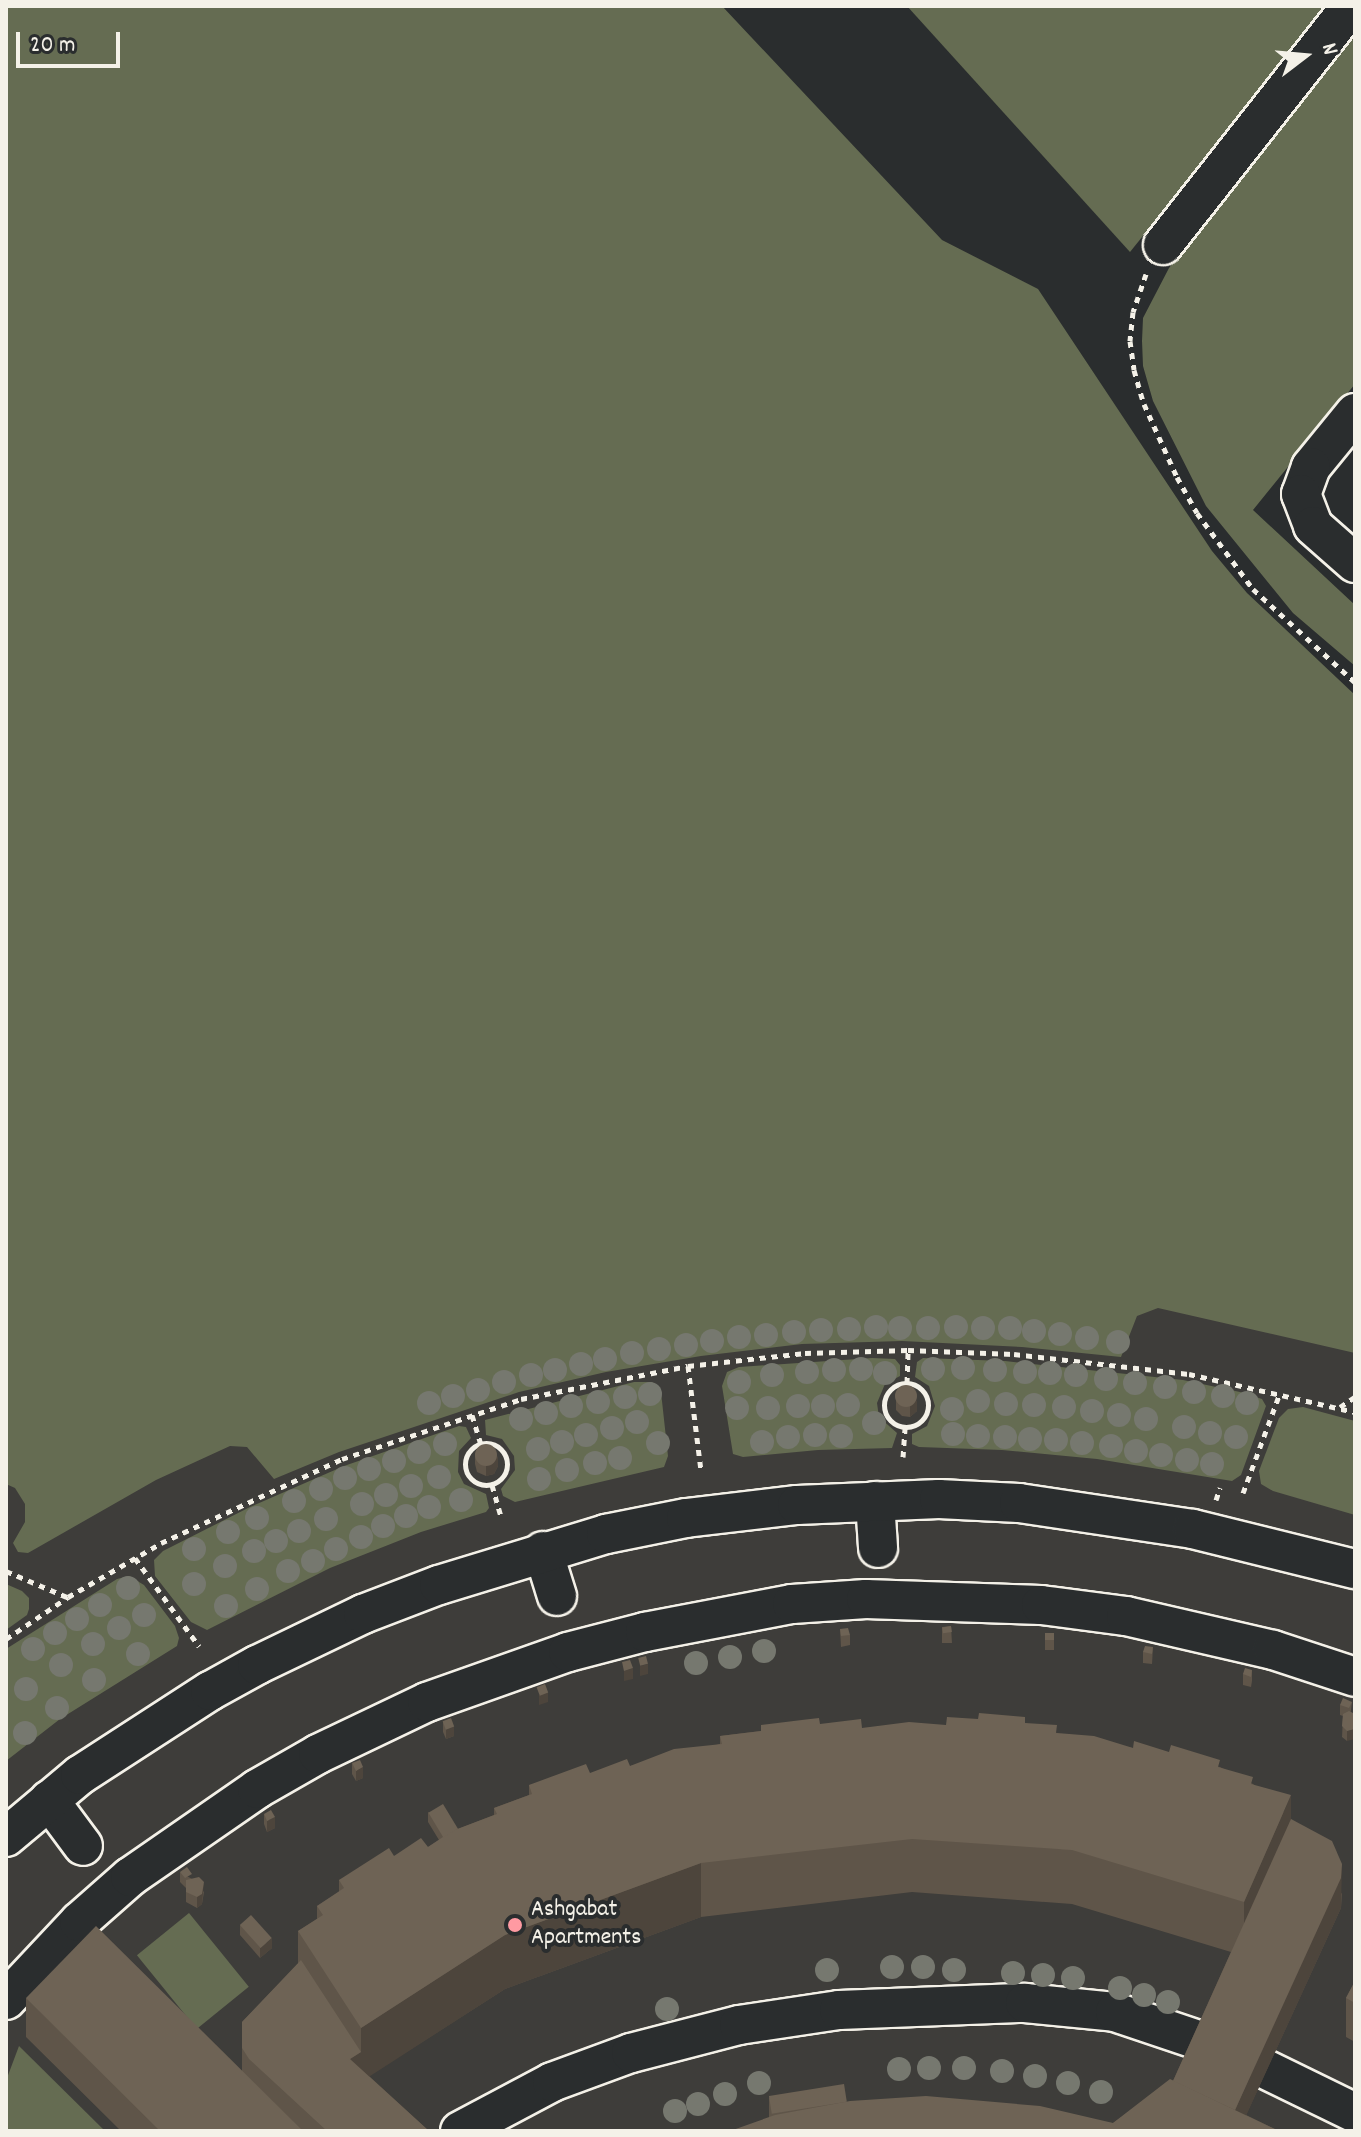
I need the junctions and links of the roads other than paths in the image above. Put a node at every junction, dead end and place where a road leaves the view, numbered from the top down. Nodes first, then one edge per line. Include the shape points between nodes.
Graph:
1 (1351, 6) edge
2 (1163, 245) road end
3 (1355, 413) edge
4 (1355, 563) edge
5 (875, 1501) junction
6 (878, 1548) dead end
7 (543, 1551) junction
8 (1355, 1569) edge
9 (557, 1596) dead end
10 (1355, 1677) edge
11 (49, 1800) junction
12 (6, 1837) edge
13 (83, 1846) dead end
14 (6, 2000) edge
15 (1204, 2042) edge
16 (1267, 2070) edge
17 (1355, 2113) edge
18 (460, 2131) edge

1 - 2 lane
3 - 4 lane via 1311,467 1301,494 1313,526
5 - 6 lane
5 - 7 lane via 686,1518
5 - 8 lane via 1019,1503 1117,1515
7 - 9 lane
7 - 11 lane via 363,1614 257,1665 144,1732
10 - 14 lane via 1273,1650 1139,1619 1041,1605 852,1600 792,1604 645,1632 568,1652 427,1702 257,1789 130,1877
11 - 12 lane
11 - 13 lane
15 - 18 lane via 1115,2012 1025,2003 839,2010 739,2025 631,2053 552,2082
16 - 17 lane

